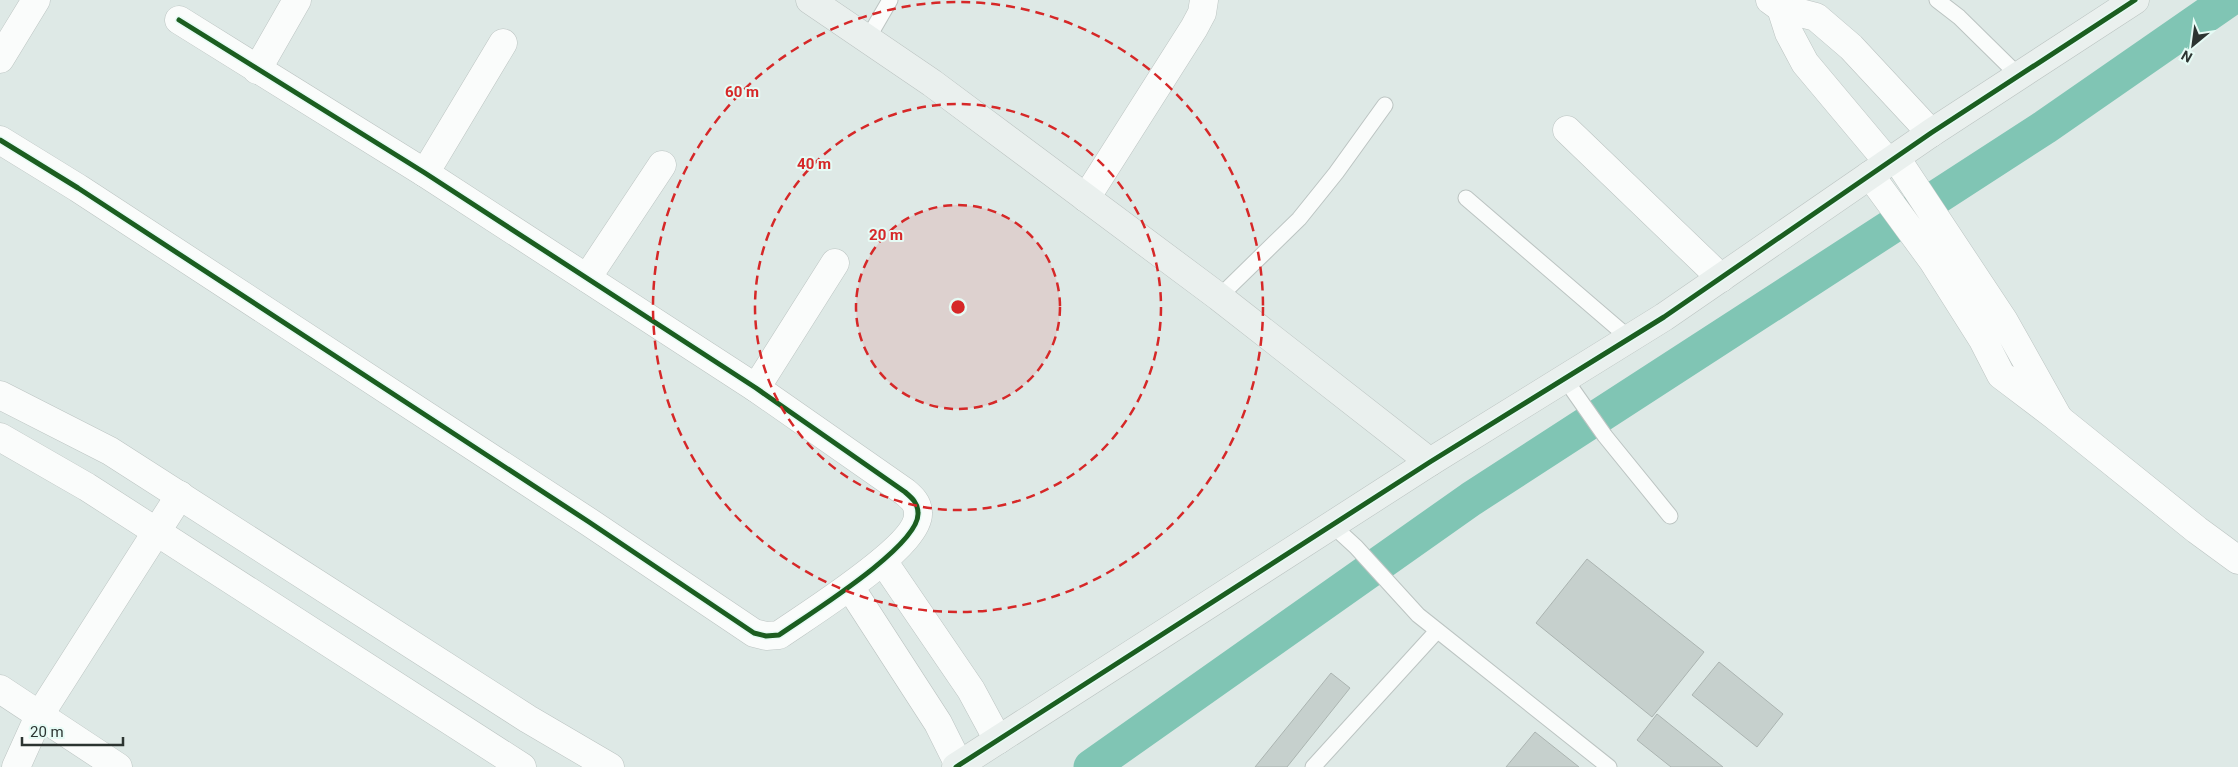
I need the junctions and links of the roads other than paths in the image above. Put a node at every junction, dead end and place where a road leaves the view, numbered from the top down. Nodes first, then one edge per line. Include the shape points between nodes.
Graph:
1 (36, 0) edge
2 (297, 0) edge
3 (810, 0) edge
4 (890, 0) edge
5 (1204, 0) edge
6 (1937, 0) edge
7 (2136, 0) edge
8 (1776, 4) edge
9 (179, 20) dead end
10 (868, 38) junction
11 (502, 43) dead end
12 (0, 59) edge
13 (257, 70) junction
14 (2019, 76) junction
15 (1385, 105) dead end
16 (1567, 130) dead end
17 (1931, 133) junction
18 (0, 140) edge
19 (662, 165) dead end
20 (1884, 165) junction
21 (425, 173) junction
22 (1086, 198) junction
23 (1466, 198) dead end
24 (835, 263) dead end
25 (586, 278) junction
26 (1721, 278) junction
27 (1219, 297) junction
28 (1629, 338) junction
29 (1570, 387) junction
30 (756, 388) junction
31 (0, 395) edge
32 (2059, 418) junction
33 (0, 437) edge
34 (1430, 462) junction
35 (180, 495) junction
36 (1670, 516) dead end
37 (1332, 526) junction
38 (156, 532) junction
39 (2238, 560) edge
40 (883, 562) junction
41 (850, 587) junction
42 (1437, 631) junction
43 (0, 690) edge
44 (39, 716) junction
45 (998, 740) junction
46 (594, 763) edge
47 (957, 766) edge
48 (16, 767) edge
49 (118, 767) edge
50 (522, 767) edge
51 (1314, 767) edge
52 (1609, 767) edge

1 - 12 street
2 - 13 street
3 - 10 street
4 - 10 lane
5 - 22 street via 1194,28
6 - 14 lane
7 - 14 street
8 - 17 street via 1816,17 1844,41
8 - 20 street via 1805,63
9 - 13 street
10 - 22 street
11 - 21 street
13 - 21 street
14 - 17 street
15 - 27 lane via 1299,218
16 - 26 street
17 - 20 street
18 - 41 street via 589,522 754,633 779,635
19 - 25 street
20 - 26 street
20 - 32 street via 1912,184 1959,250 2010,330
20 - 32 street via 1887,199 1933,261 2001,375
21 - 25 street
22 - 27 street
23 - 28 lane
24 - 30 street
25 - 30 street
26 - 28 street
27 - 34 street
28 - 29 street
29 - 34 street
29 - 36 lane
30 - 40 street via 915,500 918,515 913,529
31 - 35 street via 110,451
32 - 39 street
33 - 38 street via 87,487
34 - 37 street
35 - 38 street
35 - 46 street
37 - 42 lane
37 - 45 street
38 - 44 street
38 - 50 street
40 - 41 street
40 - 45 street via 971,690
41 - 47 street via 938,723
42 - 51 lane
42 - 52 lane
43 - 44 street
44 - 48 street
44 - 49 street
45 - 47 street

